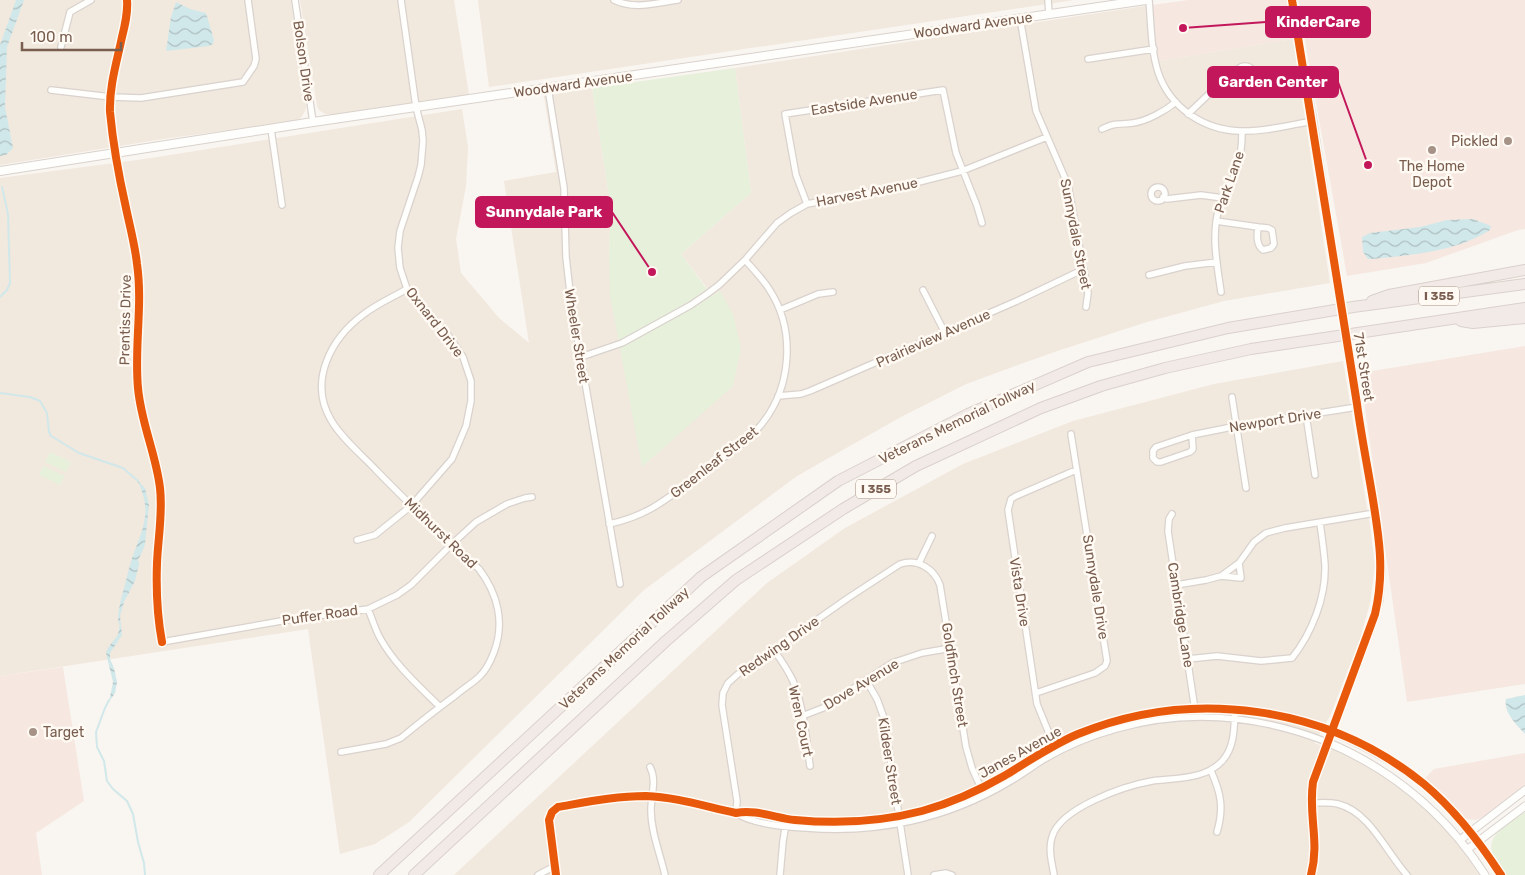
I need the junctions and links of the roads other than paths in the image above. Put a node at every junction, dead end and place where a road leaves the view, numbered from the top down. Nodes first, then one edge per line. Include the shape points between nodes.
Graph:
1 (91, 0) edge
2 (127, 0) edge
3 (248, 0) edge
4 (295, 0) edge
5 (401, 0) edge
6 (614, 0) edge
7 (678, 0) edge
8 (1048, 0) edge
9 (1147, 0) edge
10 (1292, 0) edge
11 (1049, 14) junction
12 (1020, 18) junction
13 (61, 47) dead end
14 (1154, 49) junction
15 (1088, 59) dead end
16 (1237, 80) dead end
17 (548, 88) junction
18 (51, 90) dead end
19 (111, 97) junction
20 (1176, 102) junction
21 (416, 107) junction
22 (1188, 114) junction
23 (1313, 121) junction
24 (313, 122) junction
25 (270, 129) junction
26 (1102, 129) dead end
27 (1242, 131) junction
28 (1047, 137) junction
29 (116, 153) junction
30 (0, 171) edge
31 (962, 171) junction
32 (1163, 198) dead end
33 (1223, 198) junction
34 (807, 204) junction
35 (282, 205) dead end
36 (1216, 220) junction
37 (982, 223) dead end
38 (1258, 227) dead end
39 (744, 260) junction
40 (1216, 262) junction
41 (1084, 268) junction
42 (1525, 270) edge
43 (1149, 274) dead end
44 (1525, 284) edge
45 (407, 288) junction
46 (923, 290) dead end
47 (833, 292) dead end
48 (1221, 292) dead end
49 (1086, 307) dead end
50 (1353, 307) junction
51 (1525, 308) edge
52 (780, 310) junction
53 (1525, 318) edge
54 (1451, 319) junction
55 (944, 333) junction
56 (581, 357) junction
57 (778, 396) junction
58 (1232, 397) dead end
59 (1357, 407) junction
60 (1306, 415) junction
61 (1237, 426) junction
62 (1071, 434) dead end
63 (1192, 435) junction
64 (1076, 470) junction
65 (1315, 475) dead end
66 (1246, 488) dead end
67 (532, 497) dead end
68 (411, 506) junction
69 (1375, 513) junction
70 (1172, 514) dead end
71 (1320, 523) junction
72 (609, 524) junction
73 (932, 536) dead end
74 (357, 540) dead end
75 (452, 544) junction
76 (919, 563) junction
77 (1238, 563) junction
78 (1221, 576) junction
79 (620, 584) dead end
80 (1176, 585) junction
81 (368, 608) junction
82 (162, 642) joint
83 (951, 648) junction
84 (774, 650) junction
85 (1188, 659) junction
86 (866, 680) junction
87 (1036, 693) junction
88 (440, 707) junction
89 (1195, 708) junction
90 (1235, 710) junction
91 (802, 716) junction
92 (1195, 717) junction
93 (1234, 718) junction
94 (1332, 731) junction
95 (1327, 742) junction
96 (1054, 745) junction
97 (341, 752) dead end
98 (1058, 752) junction
99 (810, 766) dead end
100 (650, 767) dead end
101 (1211, 771) junction
102 (981, 788) junction
103 (1525, 790) edge
104 (984, 795) junction
105 (652, 797) junction
106 (1311, 803) junction
107 (1525, 806) edge
108 (736, 813) junction
109 (899, 816) junction
110 (786, 819) junction
111 (900, 824) junction
112 (786, 826) junction
113 (1217, 832) dead end
114 (1471, 832) junction
115 (1460, 840) junction
116 (1479, 841) junction
117 (1468, 849) junction
118 (555, 866) junction
119 (379, 875) edge
120 (414, 875) edge
121 (538, 875) edge
122 (556, 875) edge
123 (665, 875) edge
124 (780, 875) edge
125 (908, 875) edge
126 (934, 875) edge
127 (952, 875) edge
128 (1054, 875) edge
129 (1310, 875) edge
130 (1407, 875) edge
131 (1485, 875) edge
132 (1501, 875) edge

1 - 13 street via 70,12
2 - 19 street, Prentiss Drive via 127,18
3 - 19 street via 256,59 243,82 141,98
4 - 24 street, Bolson Drive
5 - 21 street, Oxnard Drive
6 - 7 street via 633,6
8 - 11 street
9 - 11 main road, Woodward Avenue
9 - 14 street
10 - 23 street, 71st Street
11 - 12 main road, Woodward Avenue
12 - 17 main road, Woodward Avenue
12 - 28 street, Sunnydale Street via 1034,102
14 - 15 street
14 - 20 street via 1161,79
16 - 22 street via 1209,94
17 - 21 main road, Woodward Avenue
17 - 56 street, Wheeler Street via 564,188 568,279
18 - 19 street
19 - 29 street, Prentiss Drive
20 - 22 street
20 - 26 street via 1139,122 1112,124
21 - 24 main road, Woodward Avenue
21 - 45 street, Oxnard Drive via 422,130 421,164 398,248
22 - 27 street via 1221,130
23 - 27 street
23 - 59 street, 71st Street, bridge
24 - 25 main road, Woodward Avenue
25 - 29 main road, Woodward Avenue
25 - 35 street
27 - 33 street, Park Lane via 1237,170
28 - 31 street, Harvest Avenue
28 - 41 street, Sunnydale Street via 1068,185
29 - 30 main road, Woodward Avenue
29 - 82 street, Prentiss Drive via 139,280 139,401 160,490 156,594
31 - 34 street, Harvest Avenue via 899,187
31 - 34 street, Eastside Avenue via 943,90 785,114 796,175
31 - 37 street
32 - 33 street via 1201,195
33 - 36 street, Park Lane
34 - 39 street, Harvest Avenue via 777,224
36 - 38 street
36 - 40 street, Park Lane
39 - 52 street, Greenleaf Street via 770,289
39 - 56 street, Harvest Avenue via 719,285 691,305 622,343
40 - 43 street
40 - 48 street, Park Lane
41 - 49 street, Sunnydale Street via 1088,293
41 - 55 street, Prairieview Avenue
42 - 50 highway via 1388,294
44 - 50 highway, Veterans Memorial Tollway / I 355
45 - 68 street, Oxnard Drive via 459,350 469,373 472,392 470,413 452,459
45 - 68 street, Midhurst Road via 364,313 338,339 325,363 322,388 333,424
46 - 55 street
47 - 52 street via 818,294
50 - 119 highway, Veterans Memorial Tollway / I 355 via 1228,328 1088,362 968,414 838,481 701,577
51 - 54 highway, Veterans Memorial Tollway / I 355
52 - 57 street, Greenleaf Street via 787,350 786,369
53 - 54 highway via 1473,323
54 - 120 highway, Veterans Memorial Tollway / I 355 via 1251,349 1165,368 1101,386 1041,408 916,466 843,509 736,580
55 - 57 street, Prairieview Avenue via 810,391
56 - 72 street, Wheeler Street
57 - 72 street, Greenleaf Street via 762,424 738,447 648,511
58 - 61 street
59 - 60 street, Newport Drive
59 - 69 street, 71st Street
60 - 61 street, Newport Drive
60 - 65 street
61 - 63 street, Newport Drive
61 - 66 street
62 - 64 street, Sunnydale Drive
63 - 63 street, Newport Drive via 1156,447 1153,458 1161,462 1190,452 1193,449
64 - 87 street, Vista Drive via 1016,496 1008,510
64 - 87 street, Sunnydale Drive via 1108,661 1095,673
67 - 75 street, Puffer Road via 507,504 486,516
68 - 74 street, Oxnard Drive via 375,535
68 - 75 street, Midhurst Road
69 - 71 street
69 - 94 street, 71st Street via 1382,560 1378,600
70 - 80 street, Cambridge Lane via 1168,531
71 - 77 street via 1266,533 1254,542
71 - 85 street via 1325,566 1322,594 1294,661 1217,656
72 - 79 street, Wheeler Street
73 - 76 street
75 - 81 street, Puffer Road via 412,585
75 - 88 street, Midhurst Road via 478,569 490,586 498,606 499,627 492,655 481,675
76 - 83 street, Goldfinch Street via 933,572 940,585
76 - 84 street, Redwing Drive via 900,564
77 - 78 street
77 - 78 street via 1241,578
78 - 80 street
80 - 85 street, Cambridge Lane
81 - 82 street, Puffer Road
81 - 88 street via 379,637 391,655
83 - 86 street, Dove Avenue via 901,659
83 - 102 street, Goldfinch Street via 966,746
84 - 91 street, Wren Court via 792,681
84 - 108 street, Redwing Drive via 728,682 722,696 738,801
85 - 89 street, Cambridge Lane
86 - 91 street, Dove Avenue via 823,708
86 - 109 street, Kildeer Street via 884,718
87 - 96 street, Vista Drive
88 - 97 street, Midhurst Road via 396,740
89 - 90 street, Janes Avenue
89 - 92 street, Cambridge Lane
89 - 96 street, Janes Avenue via 1117,721
90 - 93 street
90 - 94 street, Janes Avenue via 1284,716
91 - 99 street, Wren Court
92 - 93 street, Janes Avenue
92 - 98 street, Janes Avenue via 1132,725 1100,734
93 - 95 street, Janes Avenue via 1280,726
93 - 101 street via 1229,752
94 - 95 street
94 - 114 street, Janes Avenue via 1406,770 1438,797
95 - 106 street via 1313,782
95 - 115 street, Janes Avenue via 1366,760 1394,778 1429,806
96 - 98 street, Vista Drive
96 - 102 street, Janes Avenue
98 - 104 street, Janes Avenue
100 - 105 street via 654,774
101 - 113 street via 1221,800
101 - 128 street via 1128,787 1071,814 1051,838
102 - 104 street, Goldfinch Street
102 - 109 street, Janes Avenue via 940,805
103 - 114 street
104 - 111 street, Janes Avenue via 939,814
105 - 108 street, Janes Avenue
105 - 118 street, Janes Avenue via 625,797 558,808 550,814 549,826
105 - 123 street via 654,831
106 - 129 street via 1315,858
106 - 130 street via 1337,804 1352,810 1369,824
107 - 116 street
108 - 110 street, Janes Avenue via 745,811
108 - 112 street, Janes Avenue via 744,818
109 - 110 street, Janes Avenue via 842,822
109 - 111 street, Kildeer Street
110 - 112 street
111 - 112 street, Janes Avenue via 838,830
111 - 125 street, Kildeer Street
112 - 124 street
114 - 115 street
114 - 116 street, Janes Avenue
115 - 117 street, Janes Avenue
116 - 117 street
116 - 132 street, Janes Avenue
117 - 131 street, Janes Avenue
118 - 121 street
118 - 122 street
126 - 127 street

